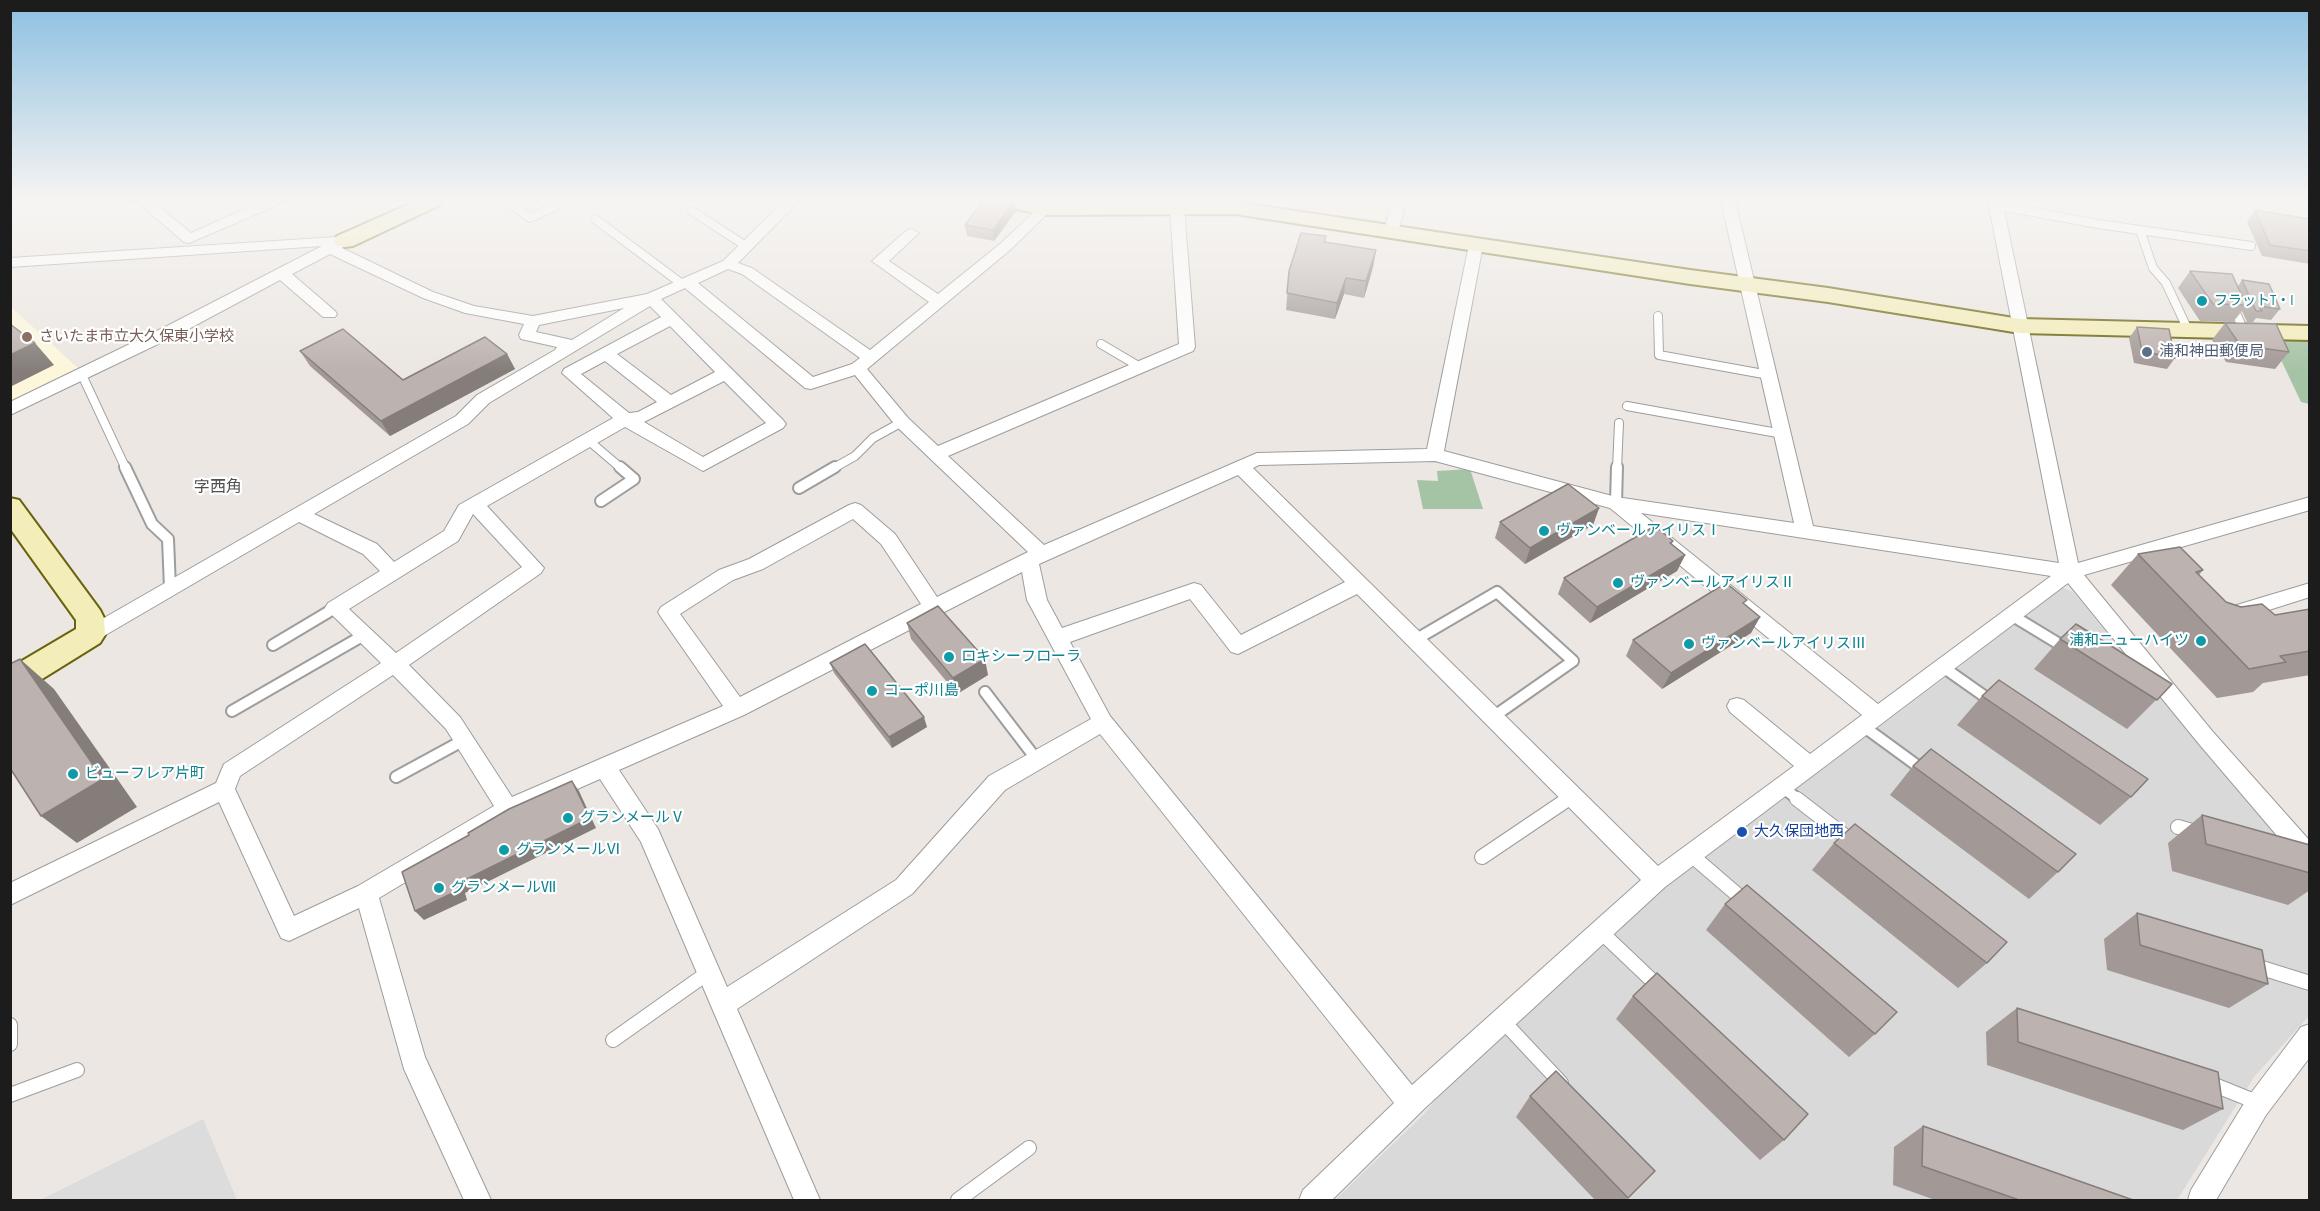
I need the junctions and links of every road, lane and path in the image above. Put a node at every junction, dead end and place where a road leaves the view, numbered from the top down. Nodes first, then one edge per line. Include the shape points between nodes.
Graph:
1 (110, 258) edge
2 (312, 258) edge
3 (360, 258) edge
4 (649, 258) edge
5 (734, 258) edge
6 (884, 258) edge
7 (993, 258) edge
8 (1181, 258) edge
9 (1474, 258) edge
10 (1561, 258) edge
11 (1741, 258) edge
12 (2006, 258) edge
13 (2149, 258) edge
14 (10, 263) edge
15 (728, 264) junction
16 (281, 273) junction
17 (685, 283) junction
18 (1747, 285) junction
19 (651, 298) junction
20 (2230, 298) edge
21 (939, 302) junction
22 (329, 314) dead end
23 (1658, 316) dead end
24 (670, 319) junction
25 (533, 321) junction
26 (2020, 326) junction
27 (2188, 330) junction
28 (2244, 331) junction
29 (2310, 333) edge
30 (1101, 344) dead end
31 (561, 354) junction
32 (606, 354) junction
33 (865, 363) junction
34 (1140, 367) junction
35 (724, 374) junction
36 (82, 375) junction
37 (1769, 375) junction
38 (670, 403) junction
39 (1627, 406) dead end
40 (10, 409) edge
41 (625, 418) junction
42 (902, 422) junction
43 (1618, 423) dead end
44 (1784, 434) junction
45 (588, 440) junction
46 (936, 454) junction
47 (1436, 455) junction
48 (1240, 466) junction
49 (799, 488) dead end
50 (601, 501) dead end
51 (2310, 502) edge
52 (1616, 503) junction
53 (475, 505) junction
54 (10, 507) edge
55 (298, 514) junction
56 (1805, 531) junction
57 (1036, 558) junction
58 (393, 572) junction
59 (2070, 572) junction
60 (1359, 584) junction
61 (170, 588) junction
62 (2310, 590) edge
63 (933, 607) junction
64 (2218, 608) edge
65 (335, 609) junction
66 (2013, 616) junction
67 (90, 634) junction
68 (364, 635) junction
69 (1057, 638) junction
70 (1415, 640) junction
71 (273, 645) dead end
72 (2084, 659) edge
73 (395, 664) junction
74 (1943, 667) junction
75 (10, 683) edge
76 (985, 692) dead end
77 (1737, 706) dead end
78 (2001, 708) edge
79 (738, 709) junction
80 (232, 711) dead end
81 (1492, 717) junction
82 (1871, 721) junction
83 (1103, 722) junction
84 (465, 740) junction
85 (1037, 760) junction
86 (1809, 766) junction
87 (605, 768) junction
88 (396, 777) dead end
89 (1940, 782) edge
90 (1781, 786) junction
91 (224, 789) junction
92 (1572, 796) junction
93 (508, 809) junction
94 (2178, 827) dead end
95 (2211, 837) edge
96 (1866, 853) edge
97 (1690, 854) junction
98 (1482, 857) dead end
99 (2310, 858) edge
100 (1657, 880) junction
101 (366, 893) junction
102 (10, 895) edge
103 (1760, 914) edge
104 (1600, 931) junction
105 (2234, 959) edge
106 (709, 972) junction
107 (2310, 983) edge
108 (1668, 996) edge
109 (723, 1004) junction
110 (1502, 1020) junction
111 (10, 1025) edge
112 (2310, 1036) edge
113 (613, 1040) dead end
114 (10, 1044) edge
115 (77, 1070) dead end
116 (2198, 1079) edge
117 (10, 1095) edge
118 (1574, 1096) edge
119 (2259, 1103) junction
120 (1411, 1104) junction
121 (1029, 1148) dead end
122 (478, 1200) edge
123 (806, 1200) edge
124 (958, 1200) edge
125 (1313, 1200) edge
126 (2201, 1200) edge

1 - 14 street
2 - 16 street
3 - 25 street via 428,295 471,310
4 - 17 lane
5 - 15 street
6 - 21 street via 880,261
7 - 21 street
8 - 34 street via 1187,347
9 - 47 street
10 - 18 street
11 - 18 street
12 - 26 street
13 - 27 lane
15 - 17 street
15 - 33 street via 747,271
16 - 22 street
16 - 36 street
17 - 19 street
17 - 33 street via 811,384
18 - 26 street
18 - 37 street
19 - 24 street
19 - 25 street
19 - 31 street
20 - 28 lane
21 - 33 street
23 - 37 lane via 1659,355
24 - 32 street
24 - 35 street
25 - 31 street via 527,335 567,344
26 - 27 street
26 - 59 street
27 - 28 street
28 - 29 street
30 - 34 lane
31 - 55 street via 483,399 462,420
32 - 38 street
32 - 41 street via 570,373
33 - 42 street
34 - 46 street
35 - 38 street
35 - 41 street via 777,424 703,465
36 - 40 street
36 - 61 lane via 152,524 168,539
37 - 44 street
38 - 41 street via 642,417
39 - 44 lane
41 - 45 street
42 - 46 street
42 - 49 lane via 873,438 855,456
43 - 52 lane
44 - 56 street
45 - 50 lane via 634,479
45 - 53 street
46 - 57 street
47 - 48 street via 1257,459
47 - 52 street
48 - 57 street
48 - 60 street
51 - 59 street via 2161,556
52 - 56 street
52 - 82 street
53 - 58 street via 465,510 451,536
53 - 73 street via 534,568
54 - 67 street via 90,618
55 - 58 street via 370,549
55 - 61 street
56 - 59 street
57 - 63 street
57 - 69 street via 1036,600
58 - 65 street
59 - 66 street
59 - 99 street
60 - 69 street via 1238,646 1194,590
60 - 70 street
61 - 67 street
62 - 64 street via 2226,615
63 - 79 street
63 - 79 street via 888,539 855,510 756,564 726,575 668,612
65 - 68 street
65 - 71 lane
66 - 72 lane
66 - 74 street
67 - 75 street
68 - 73 street
68 - 80 lane
69 - 83 street
70 - 81 street
70 - 81 lane via 1497,592 1573,661
73 - 84 street
73 - 91 street via 232,770
74 - 78 lane
74 - 82 street
76 - 85 lane
77 - 86 street
79 - 87 street
81 - 92 street
82 - 86 street
82 - 89 lane
83 - 85 street
83 - 120 street
84 - 88 lane
84 - 93 street
85 - 109 street via 997,783 904,887
86 - 90 street
87 - 93 street
87 - 106 street via 650,836
90 - 96 lane
90 - 97 street
91 - 101 street via 289,930
91 - 102 street
92 - 98 lane
92 - 100 street
93 - 101 street
94 - 95 lane
97 - 100 street
97 - 103 lane
100 - 104 street
101 - 122 street via 413,1060
104 - 108 lane
104 - 110 street
105 - 107 lane
106 - 109 street
106 - 113 lane
109 - 123 street
110 - 118 lane
110 - 120 street
111 - 114 lane
112 - 119 street
115 - 117 lane
116 - 119 lane
119 - 126 street
120 - 125 street
121 - 124 lane

